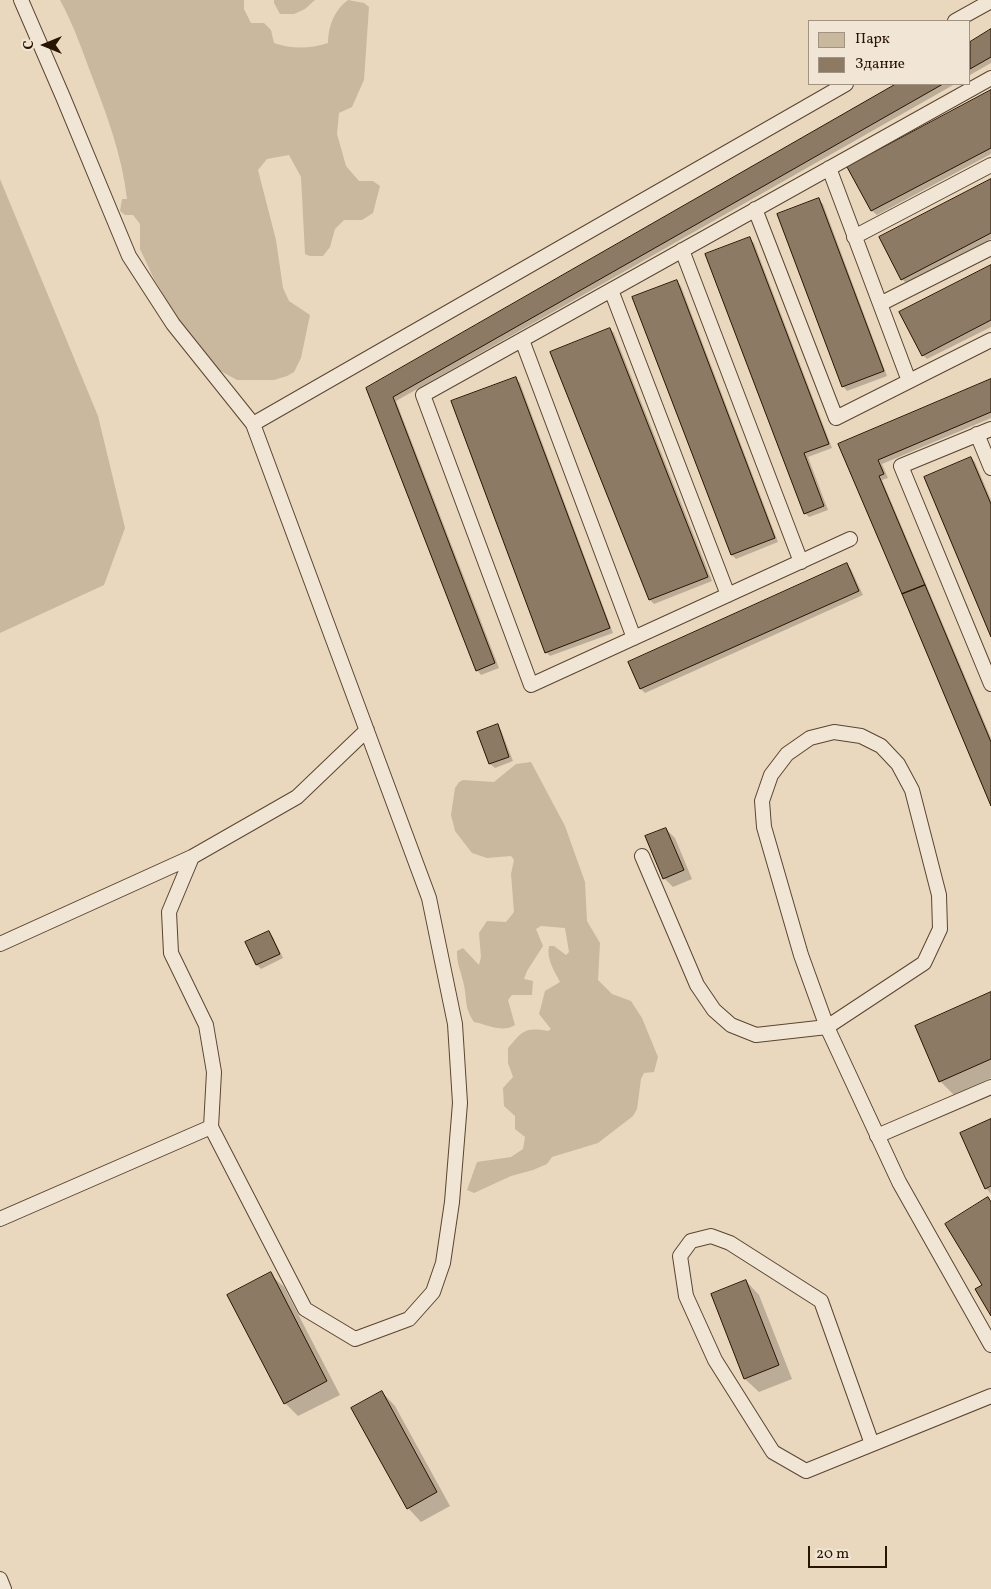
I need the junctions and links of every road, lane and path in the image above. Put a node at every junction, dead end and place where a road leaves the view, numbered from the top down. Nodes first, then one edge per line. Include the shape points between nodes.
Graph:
1 (21, 0) edge
2 (991, 1) edge
3 (957, 20) edge
4 (991, 78) edge
5 (844, 85) edge
6 (991, 165) edge
7 (829, 168) junction
8 (755, 209) junction
9 (854, 237) junction
10 (991, 248) edge
11 (682, 250) junction
12 (611, 290) junction
13 (880, 304) junction
14 (522, 340) junction
15 (991, 340) edge
16 (909, 381) junction
17 (253, 424) junction
18 (991, 428) edge
19 (977, 434) junction
20 (991, 468) edge
21 (850, 539) dead end
22 (801, 562) junction
23 (728, 595) junction
24 (634, 638) junction
25 (991, 684) edge
26 (367, 730) junction
27 (642, 856) dead end
28 (192, 857) junction
29 (0, 944) edge
30 (827, 1027) junction
31 (991, 1087) edge
32 (211, 1128) junction
33 (877, 1136) junction
34 (0, 1220) edge
35 (991, 1345) edge
36 (991, 1396) edge
37 (872, 1444) junction
38 (0, 1579) edge
39 (4, 1589) edge

1 - 17 lane via 129,256 172,324
2 - 3 lane
4 - 7 lane
5 - 17 lane
6 - 9 lane
7 - 8 lane
7 - 9 lane
8 - 11 lane
8 - 16 lane via 836,418
9 - 13 lane
10 - 13 lane
11 - 12 lane
11 - 22 lane
12 - 14 lane
12 - 23 lane
13 - 16 lane
14 - 24 lane
14 - 24 lane via 423,395 531,684
15 - 16 lane
17 - 26 lane
18 - 19 lane
19 - 20 lane
19 - 25 lane via 901,466
21 - 22 lane
22 - 23 lane
23 - 24 lane
26 - 28 lane via 297,797
26 - 32 lane via 429,898 455,1024 460,1103 452,1202 443,1264 433,1292 409,1319 355,1338 305,1309
27 - 30 lane via 697,985 714,1010 731,1025 756,1035
28 - 29 lane
28 - 32 lane via 169,912 171,954 206,1025 214,1072
30 - 30 lane via 924,963 940,929 939,895 912,790 898,764 881,746 860,736 834,732 810,738 787,754 771,776 762,801 764,827 801,955
30 - 33 lane
31 - 33 lane
32 - 34 lane
33 - 35 lane via 899,1182
36 - 37 lane
37 - 37 lane via 806,1471 773,1452 716,1360 686,1296 680,1256 691,1241 711,1236 730,1243 821,1301
38 - 39 lane

